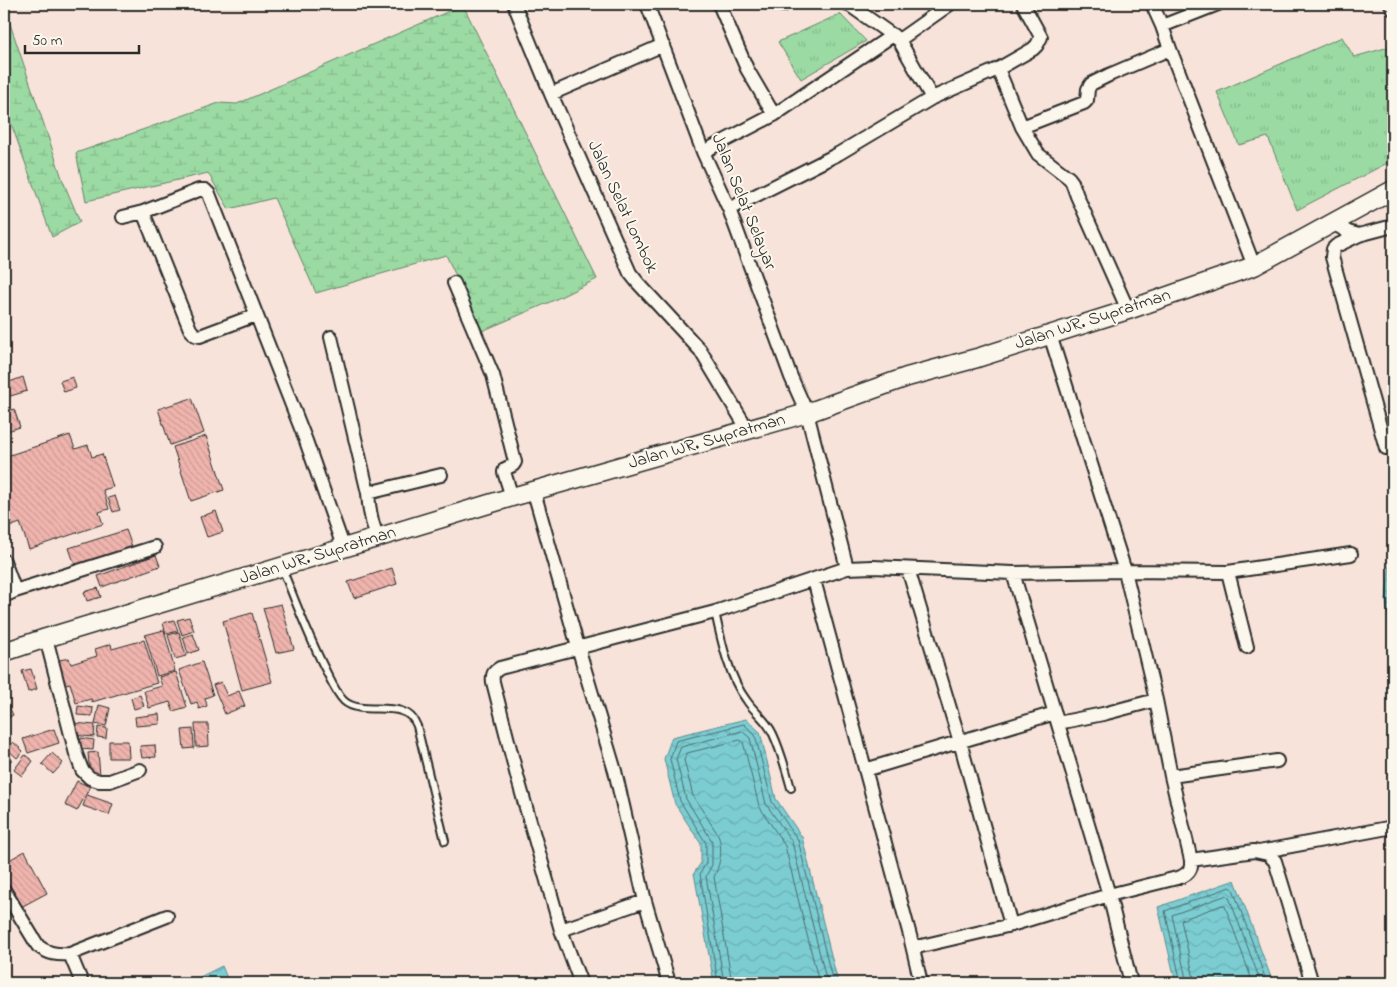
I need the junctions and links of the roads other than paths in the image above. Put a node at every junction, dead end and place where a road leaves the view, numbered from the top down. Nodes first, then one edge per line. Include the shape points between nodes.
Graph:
1 (514, 4) edge
2 (646, 4) edge
3 (719, 4) edge
4 (848, 4) edge
5 (950, 4) edge
6 (1023, 4) edge
7 (1152, 4) edge
8 (1218, 4) edge
9 (1391, 4) edge
10 (1393, 9) edge
11 (1162, 26) junction
12 (896, 38) junction
13 (663, 45) junction
14 (1170, 49) junction
15 (998, 69) junction
16 (551, 94) junction
17 (932, 98) junction
18 (774, 115) junction
19 (1022, 127) junction
20 (703, 152) junction
21 (1393, 190) edge
22 (729, 209) junction
23 (143, 212) junction
24 (123, 217) dead end
25 (1333, 223) junction
26 (1393, 226) edge
27 (1359, 235) junction
28 (1254, 266) junction
29 (454, 283) dead end
30 (1128, 310) junction
31 (256, 315) junction
32 (1050, 335) junction
33 (331, 337) dead end
34 (804, 407) junction
35 (748, 430) junction
36 (1386, 448) dead end
37 (442, 475) dead end
38 (508, 484) junction
39 (534, 492) junction
40 (368, 493) junction
41 (375, 533) junction
42 (339, 537) junction
43 (155, 547) dead end
44 (1350, 554) dead end
45 (4, 561) edge
46 (281, 567) junction
47 (847, 568) junction
48 (908, 569) junction
49 (1125, 571) junction
50 (1228, 572) junction
51 (1013, 573) junction
52 (814, 580) junction
53 (9, 594) edge
54 (715, 612) junction
55 (46, 638) junction
56 (578, 647) junction
57 (1247, 647) dead end
58 (4, 652) edge
59 (1156, 700) junction
60 (1057, 718) junction
61 (960, 742) junction
62 (1277, 761) dead end
63 (140, 770) dead end
64 (864, 770) junction
65 (1172, 776) junction
66 (791, 788) dead end
67 (1393, 827) edge
68 (445, 841) dead end
69 (1259, 852) junction
70 (1191, 860) junction
71 (4, 890) edge
72 (1109, 895) junction
73 (645, 901) junction
74 (167, 916) dead end
75 (1010, 924) junction
76 (561, 930) junction
77 (911, 942) junction
78 (70, 954) junction
79 (580, 980) dead end
80 (82, 983) edge
81 (669, 983) edge
82 (921, 983) edge
83 (1131, 983) edge
84 (1312, 983) edge

1 - 16 street, Jalan Selat Lombok
2 - 13 street, Jalan Selat Selayar
3 - 18 street via 747,69
4 - 12 street
5 - 12 street
6 - 15 street via 1041,37 1033,49
7 - 11 street
8 - 11 street
9 - 10 street
11 - 14 street
12 - 17 street
12 - 18 street
13 - 16 street
13 - 20 street, Jalan Selat Selayar
14 - 19 street via 1091,84 1084,103
14 - 28 street
15 - 17 street
15 - 19 street
16 - 35 street, Jalan Selat Lombok via 630,273 700,350
17 - 22 street via 838,154
18 - 20 street
19 - 30 street via 1039,156 1061,170 1072,182
20 - 22 street, Jalan Selat Selayar
21 - 25 street, Jalan WR. Supratman
22 - 34 street, Jalan Selat Selayar
23 - 24 street
23 - 31 street via 193,334 200,336
23 - 31 street via 200,190 207,192
25 - 27 street
25 - 28 street, Jalan WR. Supratman
26 - 27 street
27 - 36 street via 1339,244 1332,256
28 - 30 street, Jalan WR. Supratman
29 - 38 street via 493,375 515,458 514,464 505,469
30 - 32 street, Jalan WR. Supratman
31 - 42 street via 306,441
32 - 34 street, Jalan WR. Supratman
32 - 49 street
33 - 40 street
34 - 35 street, Jalan WR. Supratman
34 - 47 street, Jalan Selat Selayar
35 - 39 street, Jalan WR. Supratman
37 - 40 street
38 - 39 street, Jalan WR. Supratman
38 - 41 street, Jalan WR. Supratman
39 - 56 street
40 - 41 street
41 - 42 street, Jalan WR. Supratman
42 - 46 street, Jalan WR. Supratman
43 - 53 street
44 - 50 street
45 - 53 street
46 - 55 street, Jalan WR. Supratman
46 - 68 lane via 314,648 342,698 360,707 399,710 413,719
47 - 48 street
47 - 52 street
48 - 51 street
48 - 61 street
49 - 50 street
49 - 51 street
49 - 59 street
50 - 57 street
51 - 60 street
52 - 54 street
52 - 64 street
54 - 56 street
54 - 66 lane via 722,646 734,677 746,701 773,732
55 - 58 street, Jalan WR. Supratman
55 - 63 street via 76,754 85,774 105,782
56 - 73 street via 615,771
56 - 76 street via 500,668 492,678
59 - 60 street via 1103,714
59 - 65 street
60 - 61 street
60 - 72 street
61 - 64 street
61 - 75 street
62 - 65 street
64 - 77 street
65 - 70 street
67 - 69 street
69 - 70 street
69 - 84 street via 1268,854 1275,861
70 - 72 street via 1190,869 1184,876
71 - 78 street via 38,946 57,955
72 - 75 street
72 - 83 street
73 - 76 street
73 - 81 street
74 - 78 street
75 - 77 street via 921,946
76 - 79 street
77 - 82 street
78 - 80 street

